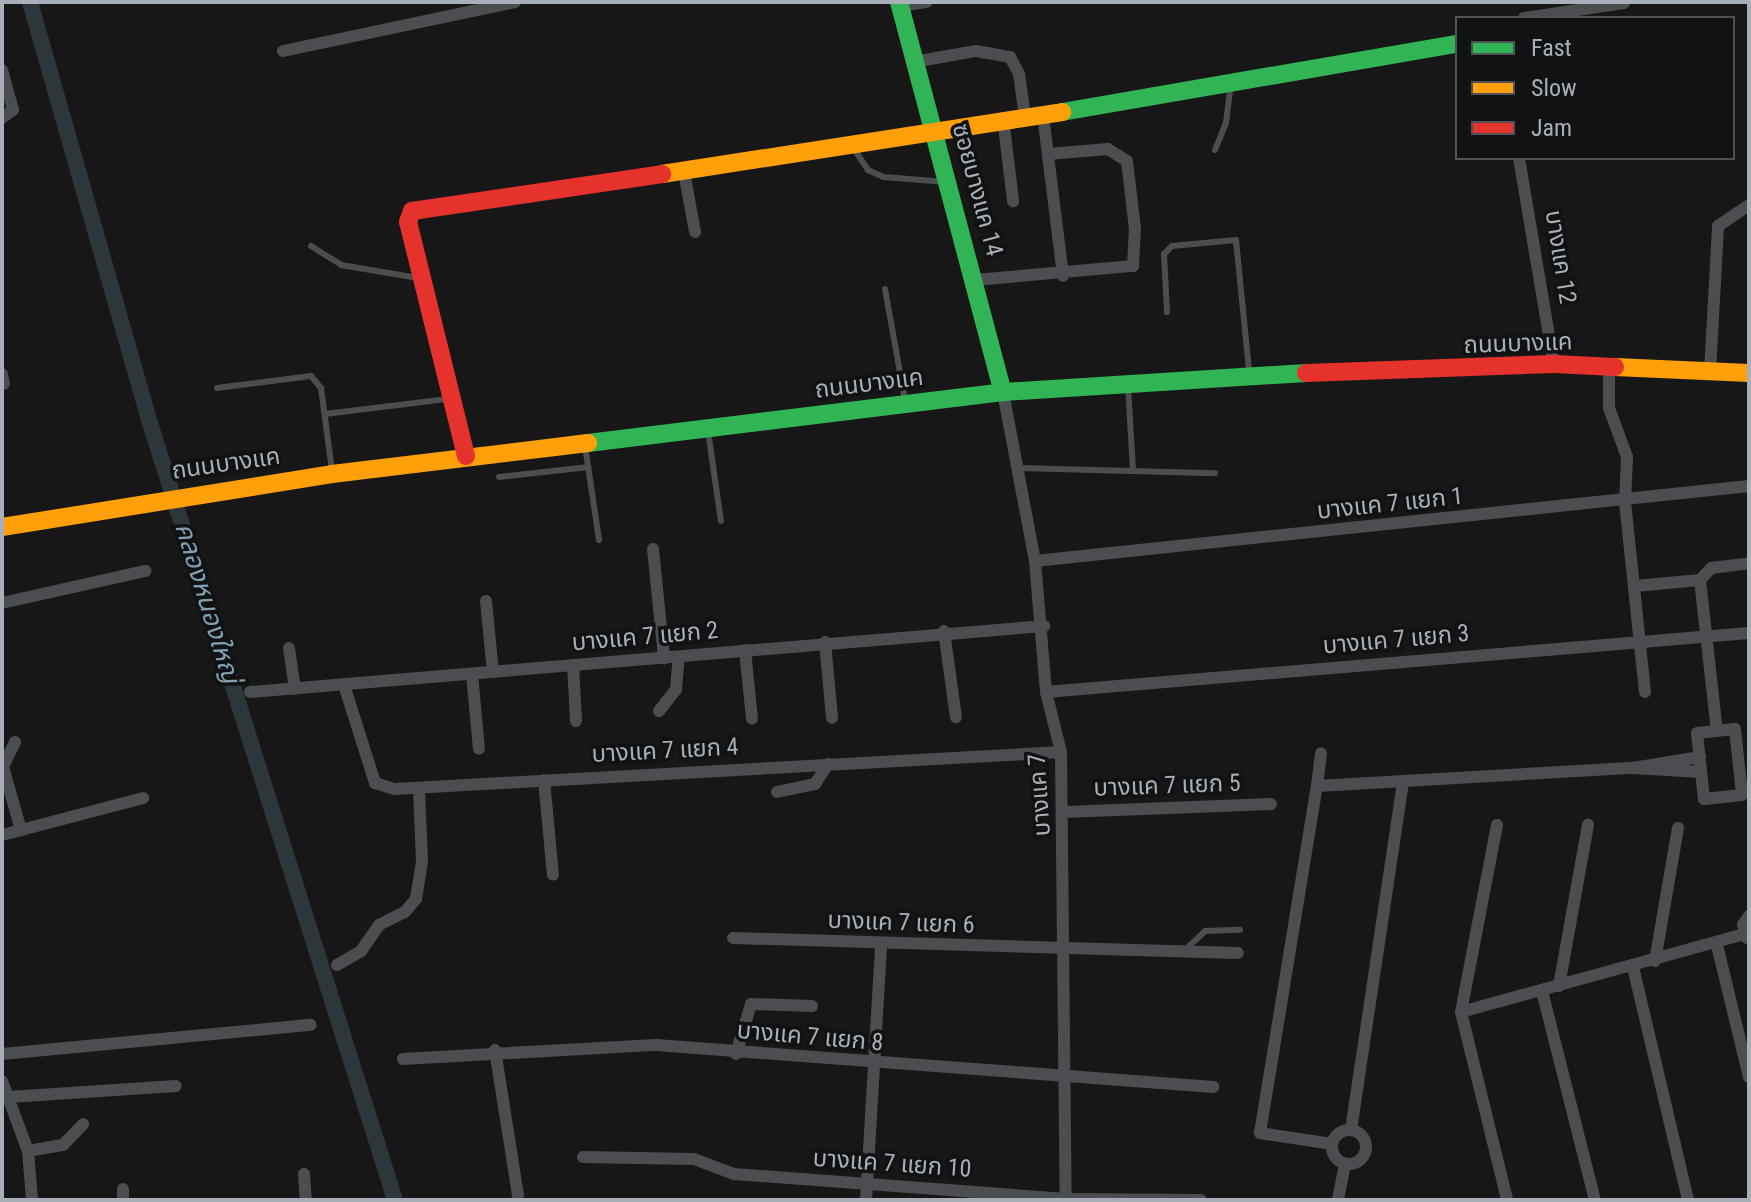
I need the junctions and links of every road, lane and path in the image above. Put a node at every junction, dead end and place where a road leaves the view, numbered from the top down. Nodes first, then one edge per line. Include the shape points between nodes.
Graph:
1 (515, 2) edge
2 (927, 2) edge
3 (1624, 3) edge
4 (900, 4) edge
5 (455, 7) edge
6 (1537, 16) edge
7 (1455, 44) edge
8 (283, 51) dead end
9 (919, 61) junction
10 (2, 70) edge
11 (1231, 85) junction
12 (1034, 116) junction
13 (2, 118) edge
14 (1003, 118) junction
15 (937, 133) junction
16 (852, 146) junction
17 (1215, 150) dead end
18 (1048, 154) junction
19 (1519, 160) edge
20 (684, 172) junction
21 (951, 183) junction
22 (1013, 201) dead end
23 (1749, 205) edge
24 (695, 232) dead end
25 (311, 246) dead end
26 (1063, 276) junction
27 (422, 279) junction
28 (975, 280) junction
29 (885, 289) dead end
30 (1167, 312) dead end
31 (1554, 364) junction
32 (1609, 368) junction
33 (1710, 371) junction
34 (1749, 373) edge
35 (1249, 375) junction
36 (1128, 383) junction
37 (217, 388) dead end
38 (1003, 392) junction
39 (451, 399) junction
40 (906, 403) junction
41 (325, 414) junction
42 (707, 428) junction
43 (585, 443) junction
44 (466, 456) junction
45 (588, 467) junction
46 (1019, 468) junction
47 (1133, 469) junction
48 (1215, 473) dead end
49 (332, 474) junction
50 (499, 477) dead end
51 (1749, 486) edge
52 (1625, 502) junction
53 (721, 521) dead end
54 (2, 527) edge
55 (599, 540) dead end
56 (653, 549) dead end
57 (1035, 561) junction
58 (1749, 563) edge
59 (145, 571) dead end
60 (1700, 580) junction
61 (1635, 586) junction
62 (486, 601) dead end
63 (2, 603) edge
64 (1044, 626) junction
65 (944, 631) junction
66 (1749, 633) edge
67 (1709, 636) junction
68 (825, 642) junction
69 (1641, 642) junction
70 (289, 648) dead end
71 (745, 650) junction
72 (679, 657) junction
73 (664, 658) junction
74 (573, 665) junction
75 (493, 672) junction
76 (472, 674) junction
77 (344, 685) junction
78 (295, 689) junction
79 (250, 692) dead end
80 (1046, 692) junction
81 (1645, 692) dead end
82 (659, 711) dead end
83 (956, 717) dead end
84 (832, 718) dead end
85 (752, 719) dead end
86 (576, 721) dead end
87 (1717, 731) junction
88 (15, 742) dead end
89 (479, 749) dead end
90 (1061, 752) junction
91 (1321, 753) dead end
92 (1700, 757) junction
93 (828, 764) junction
94 (1633, 768) junction
95 (1701, 772) junction
96 (1744, 772) edge
97 (544, 780) junction
98 (1403, 783) junction
99 (1317, 786) junction
100 (419, 788) junction
101 (777, 792) dead end
102 (1745, 796) edge
103 (143, 798) dead end
104 (1271, 804) dead end
105 (1065, 812) junction
106 (1497, 825) dead end
107 (1588, 825) dead end
108 (1678, 828) dead end
109 (21, 830) junction
110 (2, 835) edge
111 (553, 875) dead end
112 (1749, 916) edge
113 (1240, 930) dead end
114 (1746, 937) edge
115 (733, 938) dead end
116 (881, 945) junction
117 (1717, 945) junction
118 (1067, 949) junction
119 (1183, 952) junction
120 (1238, 953) dead end
121 (1655, 961) junction
122 (337, 965) dead end
123 (1633, 967) junction
124 (1559, 986) junction
125 (1542, 991) junction
126 (812, 1006) dead end
127 (1461, 1012) junction
128 (311, 1025) dead end
129 (495, 1050) junction
130 (2, 1054) edge
131 (736, 1054) junction
132 (403, 1059) dead end
133 (873, 1065) junction
134 (1067, 1075) junction
135 (1749, 1077) edge
136 (2, 1081) edge
137 (176, 1086) dead end
138 (1213, 1087) dead end
139 (9, 1097) junction
140 (83, 1124) dead end
141 (1351, 1130) junction
142 (1332, 1144) junction
143 (28, 1151) junction
144 (583, 1157) dead end
145 (1345, 1164) junction
146 (304, 1174) dead end
147 (867, 1184) junction
148 (518, 1195) dead end
149 (1507, 1199) edge
150 (32, 1200) edge
151 (306, 1200) edge
152 (866, 1200) edge
153 (1066, 1200) edge
154 (1201, 1200) edge
155 (1338, 1200) edge
156 (1595, 1200) edge
157 (1688, 1200) edge

1 - 5 street
2 - 4 street
3 - 6 street
4 - 9 main road, ซอยบางแค 14
5 - 8 street
7 - 11 main road
9 - 12 street via 976,51 1010,57
9 - 15 main road, ซอยบางแค 14
10 - 13 street via 13,110
11 - 12 main road
11 - 17 lane via 1226,123
12 - 14 main road
12 - 18 street
14 - 15 main road
14 - 22 street
15 - 16 main road
15 - 21 main road, ซอยบางแค 14
16 - 20 main road
16 - 21 lane via 868,170 884,177
18 - 26 street
18 - 26 street via 1108,149 1127,161 1135,229 1133,266
19 - 31 street, บางแค 12
20 - 24 street
20 - 27 main road via 412,211 408,222
21 - 28 main road, ซอยบางแค 14
23 - 33 street via 1723,217 1718,226
25 - 27 lane via 341,265
26 - 28 street
27 - 39 main road
28 - 38 main road, ซอยบางแค 14
29 - 40 lane
30 - 35 lane via 1164,254 1172,246 1236,240
31 - 32 main road, ถนนบางแค
31 - 35 main road, ถนนบางแค
32 - 33 main road, ถนนบางแค
32 - 52 street via 1609,408 1627,457
33 - 34 main road, ถนนบางแค
35 - 36 main road, ถนนบางแค
36 - 38 main road, ถนนบางแค
36 - 47 lane
37 - 41 lane via 311,376 321,388
38 - 40 main road, ถนนบางแค
38 - 46 street, บางแค 7
39 - 41 lane
39 - 44 main road
40 - 42 main road, ถนนบางแค
41 - 49 lane
42 - 43 main road, ถนนบางแค
42 - 53 lane
43 - 44 main road, ถนนบางแค
43 - 45 lane
44 - 49 main road, ถนนบางแค
45 - 50 lane
45 - 55 lane
46 - 47 lane
46 - 57 street, บางแค 7
47 - 48 lane
49 - 54 main road, ถนนบางแค
51 - 52 street, บางแค 7 แยก 1
52 - 57 street, บางแค 7 แยก 1
52 - 61 street
56 - 73 street
57 - 64 street, บางแค 7
58 - 60 street via 1711,568
59 - 63 street
60 - 61 street
60 - 67 street
61 - 69 street
62 - 75 street
64 - 65 street, บางแค 7 แยก 2
64 - 80 street, บางแค 7
65 - 68 street, บางแค 7 แยก 2
65 - 83 street
66 - 67 street, บางแค 7 แยก 3
67 - 69 street, บางแค 7 แยก 3
67 - 87 street
68 - 71 street, บางแค 7 แยก 2
68 - 84 street
69 - 80 street, บางแค 7 แยก 3
69 - 81 street
70 - 78 street
71 - 72 street, บางแค 7 แยก 2
71 - 85 street
72 - 73 street, บางแค 7 แยก 2
72 - 82 street via 676,689
73 - 74 street, บางแค 7 แยก 2
74 - 75 street, บางแค 7 แยก 2
74 - 86 street
75 - 76 street, บางแค 7 แยก 2
76 - 77 street, บางแค 7 แยก 2
76 - 89 street
77 - 78 street, บางแค 7 แยก 2
77 - 100 street, บางแค 7 แยก 4 via 375,783 390,789
78 - 79 street, บางแค 7 แยก 2
80 - 90 street, บางแค 7
87 - 92 street via 1697,733
87 - 96 street via 1735,729
88 - 109 street via 3,767
90 - 93 street, บางแค 7 แยก 4
90 - 105 street, บางแค 7
91 - 99 street
92 - 94 street
92 - 95 street
93 - 97 street, บางแค 7 แยก 4
93 - 101 street via 815,784
94 - 95 street
94 - 98 street
95 - 102 street via 1704,799
96 - 102 street
97 - 100 street, บางแค 7 แยก 4
97 - 111 street
98 - 99 street
98 - 141 street
99 - 142 street via 1260,1133
100 - 122 street via 422,861 416,899 405,912 379,925 361,951
103 - 109 street
104 - 105 street, บางแค 7 แยก 5
105 - 118 street, บางแค 7
106 - 127 street
107 - 124 street
108 - 121 street
109 - 110 street
112 - 114 street
113 - 119 lane via 1205,931
114 - 117 street
115 - 116 street, บางแค 7 แยก 6
116 - 118 street, บางแค 7 แยก 6
116 - 133 street
117 - 121 street
117 - 135 street
118 - 119 street, บางแค 7 แยก 6
118 - 134 street, บางแค 7
119 - 120 street, บางแค 7 แยก 6
121 - 123 street
123 - 124 street
123 - 157 street
124 - 125 street
125 - 127 street
125 - 156 street
126 - 131 street via 751,1004
127 - 149 street
128 - 130 street
129 - 131 street, บางแค 7 แยก 8 via 656,1045
129 - 132 street, บางแค 7 แยก 8
129 - 148 street
131 - 133 street, บางแค 7 แยก 8
133 - 134 street, บางแค 7 แยก 8
133 - 147 street
134 - 138 street, บางแค 7 แยก 8
134 - 153 street, บางแค 7
136 - 139 street
137 - 139 street
139 - 143 street
140 - 143 street via 63,1145
141 - 142 street via 1341,1132
141 - 145 street via 1364,1139 1365,1150 1360,1160
142 - 145 street via 1333,1154
143 - 150 street
144 - 147 street, บางแค 7 แยก 10 via 707,1160 734,1174
145 - 155 street
146 - 151 street
147 - 152 street
147 - 153 street, บางแค 7 แยก 10
153 - 154 street, บางแค 7 แยก 10

